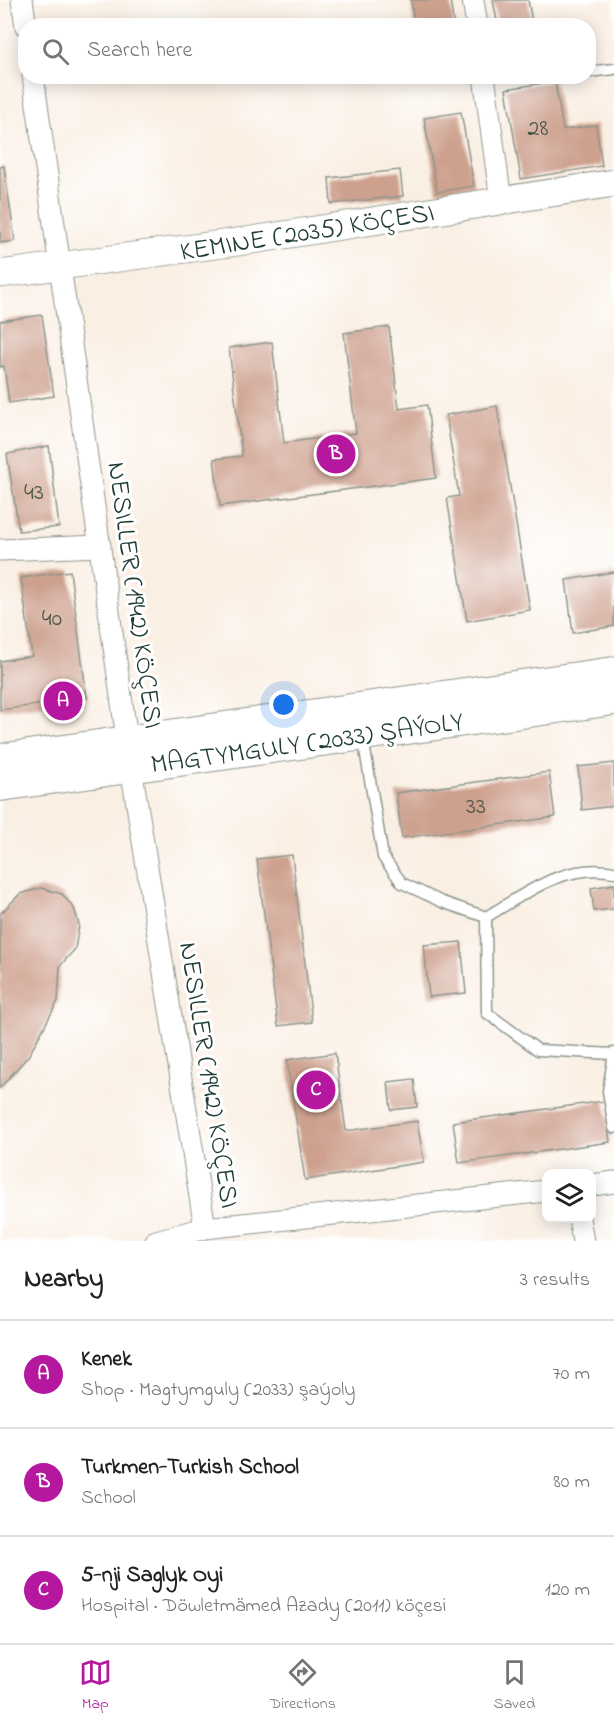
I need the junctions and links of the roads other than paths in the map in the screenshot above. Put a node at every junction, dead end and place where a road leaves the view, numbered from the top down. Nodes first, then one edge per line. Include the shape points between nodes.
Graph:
1 (22, 0) edge
2 (473, 0) edge
3 (25, 18) edge
4 (476, 18) edge
5 (614, 69) edge
6 (596, 71) edge
7 (34, 84) edge
8 (485, 84) edge
9 (614, 183) edge
10 (501, 201) junction
11 (60, 267) junction
12 (0, 274) edge
13 (100, 546) junction
14 (0, 550) edge
15 (614, 672) edge
16 (614, 700) edge
17 (362, 735) junction
18 (130, 754) junction
19 (0, 759) edge
20 (0, 786) edge
21 (614, 872) edge
22 (486, 917) junction
23 (614, 1053) edge
24 (614, 1128) edge
25 (614, 1182) edge
26 (596, 1184) edge
27 (542, 1191) edge
28 (580, 1223) edge
29 (205, 1228) junction
30 (156, 1241) edge
31 (583, 1241) edge

1 - 3 street
2 - 4 street
5 - 6 lane
7 - 11 street, NESILLER (1942) KÖÇESI
8 - 10 street
9 - 10 street, KEMINE (2035) KÖÇESI
10 - 11 street, KEMINE (2035) KÖÇESI
11 - 12 street, KEMINE (2035) KÖÇESI
11 - 13 street, NESILLER (1942) KÖÇESI
13 - 14 street
13 - 18 street, NESILLER (1942) KÖÇESI
15 - 18 main road, MAGTYMGULY (2033) ŞAÝOLY
16 - 17 main road, MAGTYMGULY (2033) ŞAÝOLY
17 - 18 main road, MAGTYMGULY (2033) ŞAÝOLY
17 - 22 lane via 383,857 402,883
18 - 19 main road, MAGTYMGULY (2033) ŞAÝOLY
18 - 20 main road, MAGTYMGULY (2033) ŞAÝOLY
18 - 29 street, NESILLER (1942) KÖÇESI
21 - 22 lane via 601,870 552,877
22 - 23 lane via 488,1013 538,1050
23 - 24 lane via 608,1091
25 - 26 street
27 - 29 street
28 - 31 street
29 - 30 street

